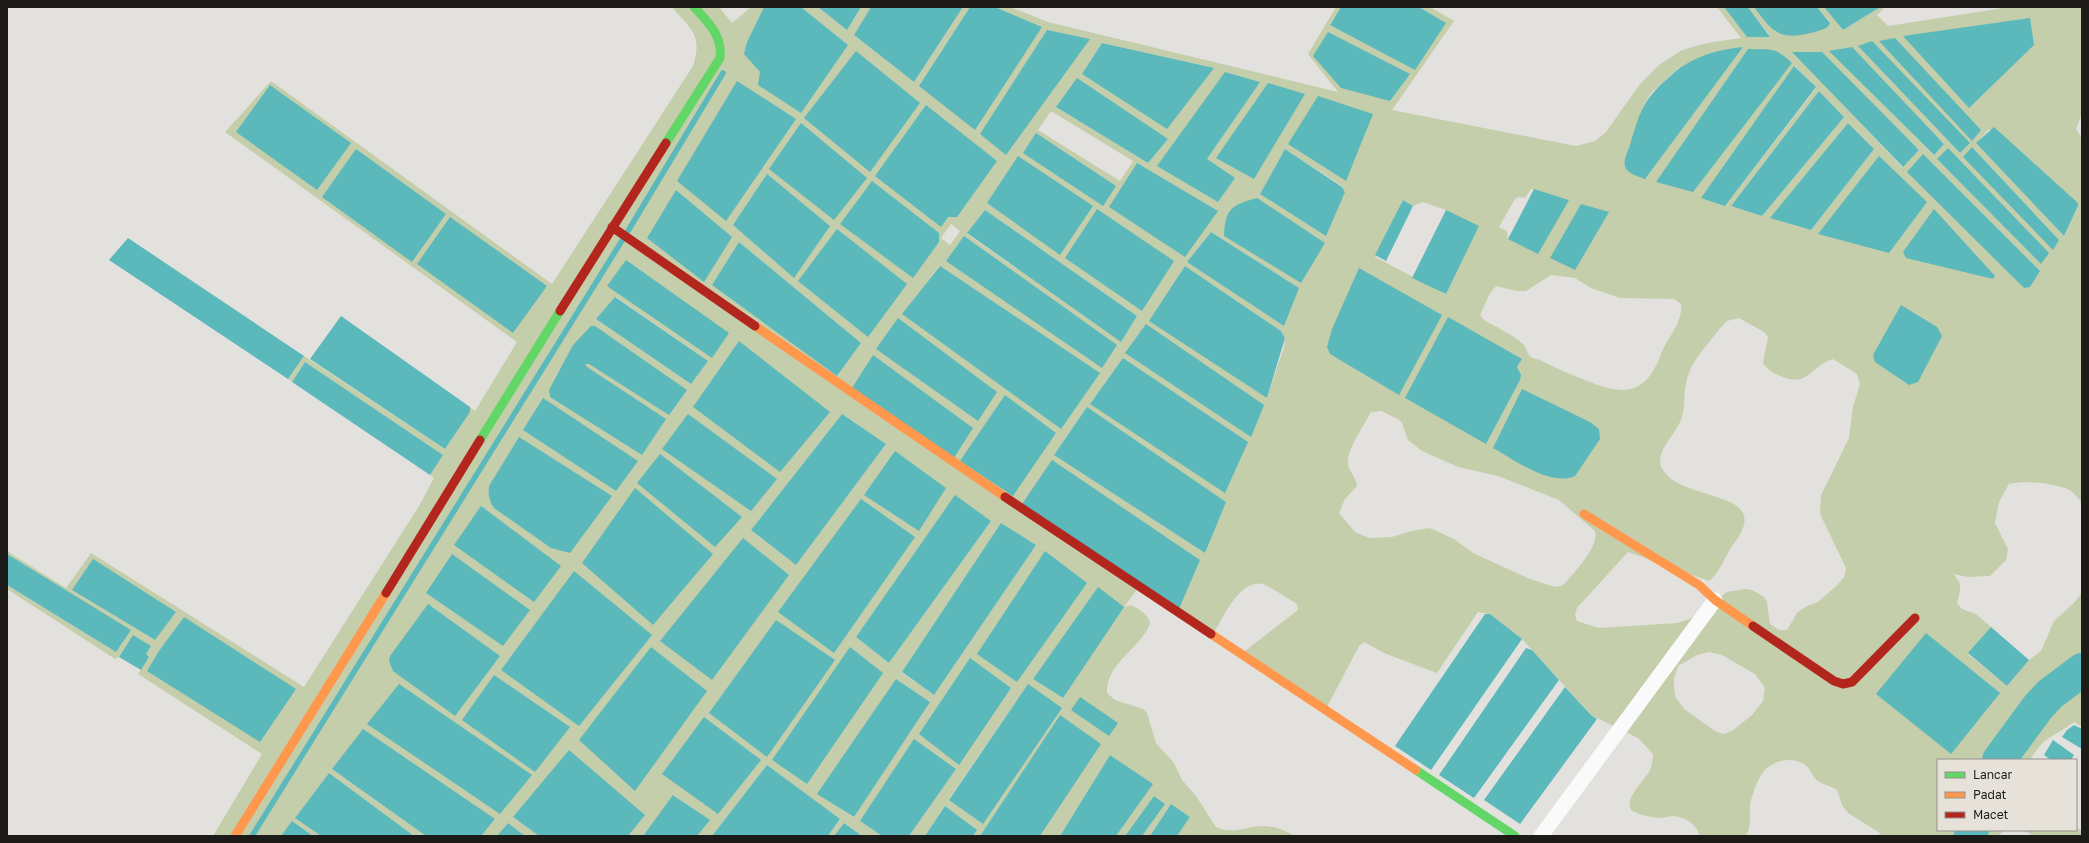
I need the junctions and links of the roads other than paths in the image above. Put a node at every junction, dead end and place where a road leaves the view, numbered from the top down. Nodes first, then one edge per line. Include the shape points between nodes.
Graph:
1 (694, 7) edge
2 (615, 230) junction
3 (1584, 514) dead end
4 (1715, 600) junction
5 (1915, 618) dead end
6 (235, 836) edge
7 (1515, 836) edge
8 (1542, 836) edge

1 - 2 street via 721,42 720,58
2 - 6 street
2 - 7 street via 920,441
3 - 4 street via 1699,586
4 - 5 street via 1834,681 1843,684 1858,677
4 - 8 street

